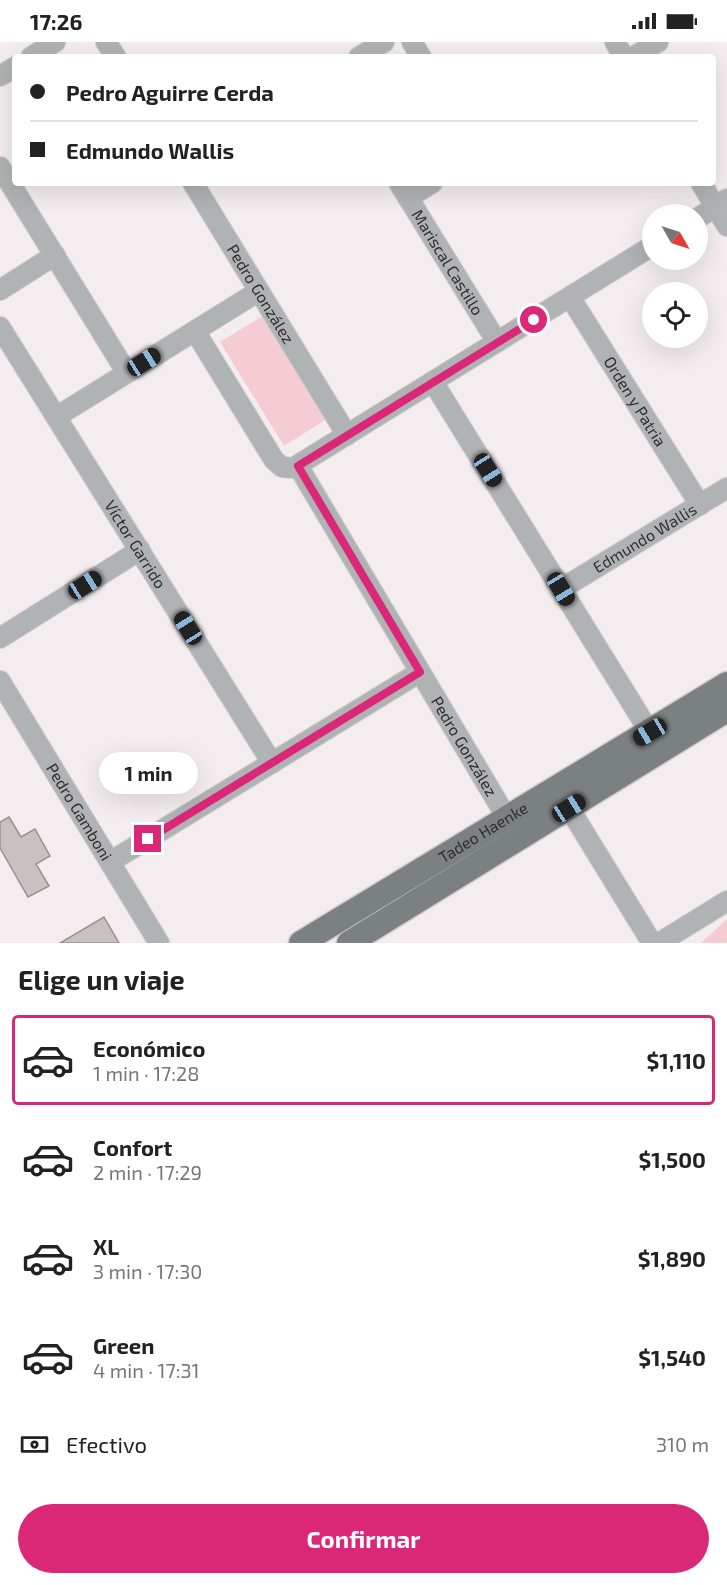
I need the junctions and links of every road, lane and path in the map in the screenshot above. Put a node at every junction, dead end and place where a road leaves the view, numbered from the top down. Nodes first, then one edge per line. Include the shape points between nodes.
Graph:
1 (55, 42) edge
2 (384, 42) edge
3 (658, 42) edge
4 (36, 54) edge
5 (364, 54) edge
6 (638, 54) edge
7 (0, 167) edge
8 (195, 186) edge
9 (420, 186) edge
10 (704, 186) edge
11 (404, 190) edge
12 (721, 203) edge
13 (708, 211) edge
14 (727, 226) edge
15 (642, 252) edge
16 (55, 255) junction
17 (0, 290) edge
18 (259, 291) junction
19 (570, 297) junction
20 (0, 327) edge
21 (195, 331) junction
22 (497, 342) junction
23 (127, 373) junction
24 (433, 382) junction
25 (56, 417) junction
26 (347, 435) junction
27 (298, 466) junction
28 (727, 488) edge
29 (699, 505) junction
30 (140, 550) junction
31 (561, 589) junction
32 (0, 638) edge
33 (420, 672) junction
34 (0, 681) edge
35 (727, 684) edge
36 (727, 710) edge
37 (656, 742) junction
38 (272, 763) junction
39 (569, 808) junction
40 (507, 818) junction
41 (519, 839) junction
42 (110, 862) junction
43 (727, 901) edge
44 (364, 939) edge
45 (159, 943) edge
46 (301, 943) edge
47 (652, 943) edge
48 (659, 943) edge

1 - 4 street
2 - 5 street
3 - 6 street
7 - 16 street
8 - 18 street, Pedro González
9 - 11 street
10 - 12 street
11 - 22 street, Mariscal Castillo
12 - 13 street
12 - 14 street
15 - 19 street
16 - 17 street
16 - 23 street
18 - 21 street
18 - 26 street, Pedro González
19 - 22 street
19 - 29 street, Orden y Patria
20 - 25 street, Víctor Garrido
21 - 23 street
21 - 27 street via 274,460 287,468
22 - 24 street
23 - 25 street
24 - 26 street
24 - 31 street
25 - 30 street, Víctor Garrido
26 - 27 street
27 - 33 street, Pedro González
28 - 29 street, Edmundo Wallis
29 - 31 street, Edmundo Wallis
30 - 32 street
30 - 38 street, Víctor Garrido
31 - 37 street
33 - 38 street
33 - 40 street, Pedro González
34 - 42 street, Pedro Gamboni
35 - 37 main road, Tadeo Haenke
36 - 37 main road, Tadeo Haenke
37 - 39 main road, Tadeo Haenke
37 - 40 main road, Tadeo Haenke
38 - 42 street
39 - 41 main road, Tadeo Haenke
39 - 47 street
40 - 41 street, Pedro González
40 - 46 main road, Tadeo Haenke
41 - 44 main road, Tadeo Haenke
42 - 45 street, Pedro Gamboni
43 - 48 street

